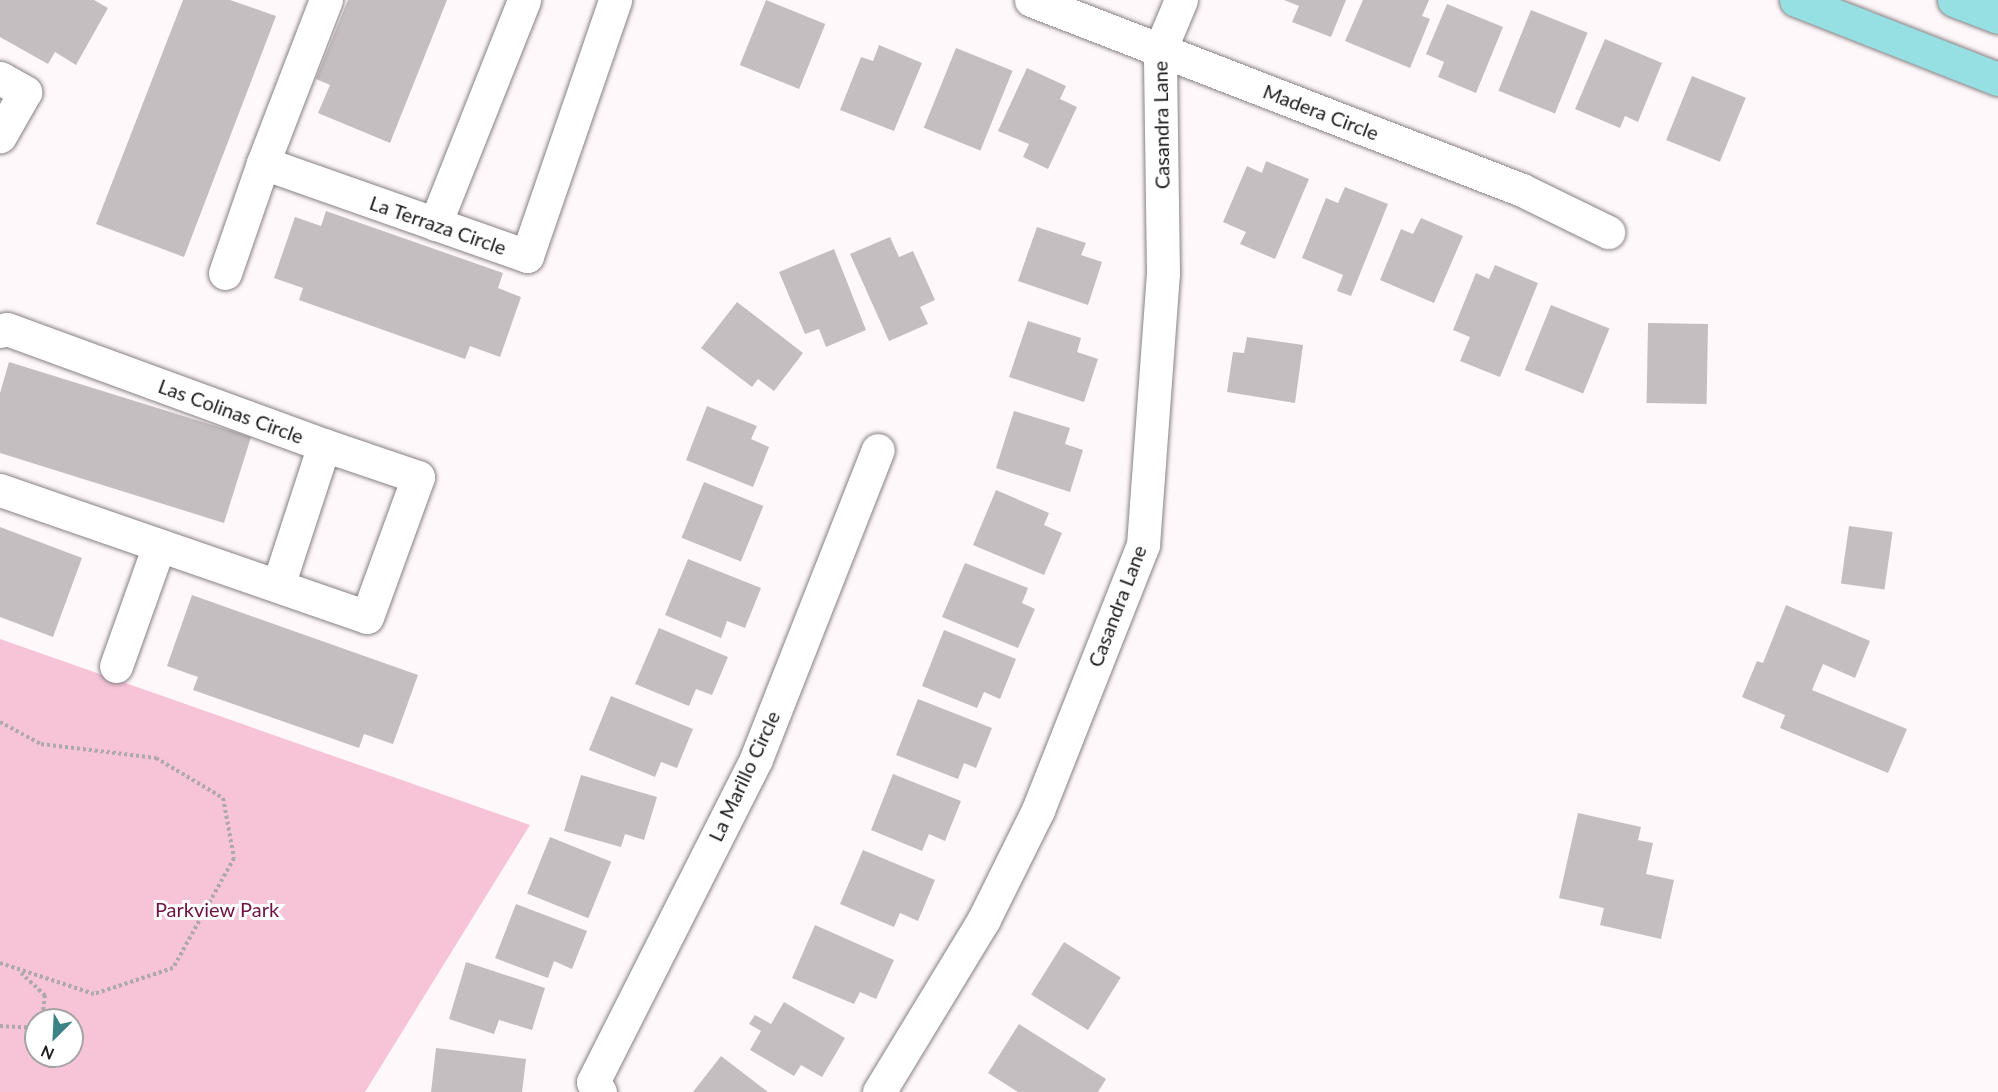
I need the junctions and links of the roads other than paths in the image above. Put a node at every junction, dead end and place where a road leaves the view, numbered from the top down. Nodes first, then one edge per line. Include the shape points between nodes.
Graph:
1 (326, 0) edge
2 (524, 0) edge
3 (615, 0) edge
4 (1031, 0) edge
5 (1181, 0) edge
6 (1796, 0) edge
7 (1954, 0) edge
8 (1998, 17) edge
9 (1160, 50) junction
10 (0, 78) edge
11 (1998, 78) edge
12 (0, 136) edge
13 (263, 164) junction
14 (435, 224) junction
15 (1608, 231) dead end
16 (225, 273) dead end
17 (0, 331) edge
18 (324, 445) junction
19 (878, 450) dead end
20 (0, 490) edge
21 (159, 545) junction
22 (278, 586) junction
23 (117, 666) dead end
24 (600, 1092) edge
25 (879, 1092) edge

1 - 13 street
2 - 14 street
3 - 14 street, La Terraza Circle via 527,256
4 - 9 street, Madera Circle
5 - 9 street, Casandra Lane
6 - 11 main road
7 - 8 main road
9 - 15 street, Madera Circle via 1522,190
9 - 25 street, Casandra Lane via 1163,274 1143,545 1038,810 984,919
10 - 12 street via 25,92
13 - 14 street, La Terraza Circle
13 - 16 street
17 - 18 street, Las Colinas Circle via 7,329
18 - 22 street, Las Colinas Circle
18 - 22 street via 418,477 368,617
19 - 24 street, La Marillo Circle via 756,759 593,1082
20 - 21 street
21 - 22 street
21 - 23 street

